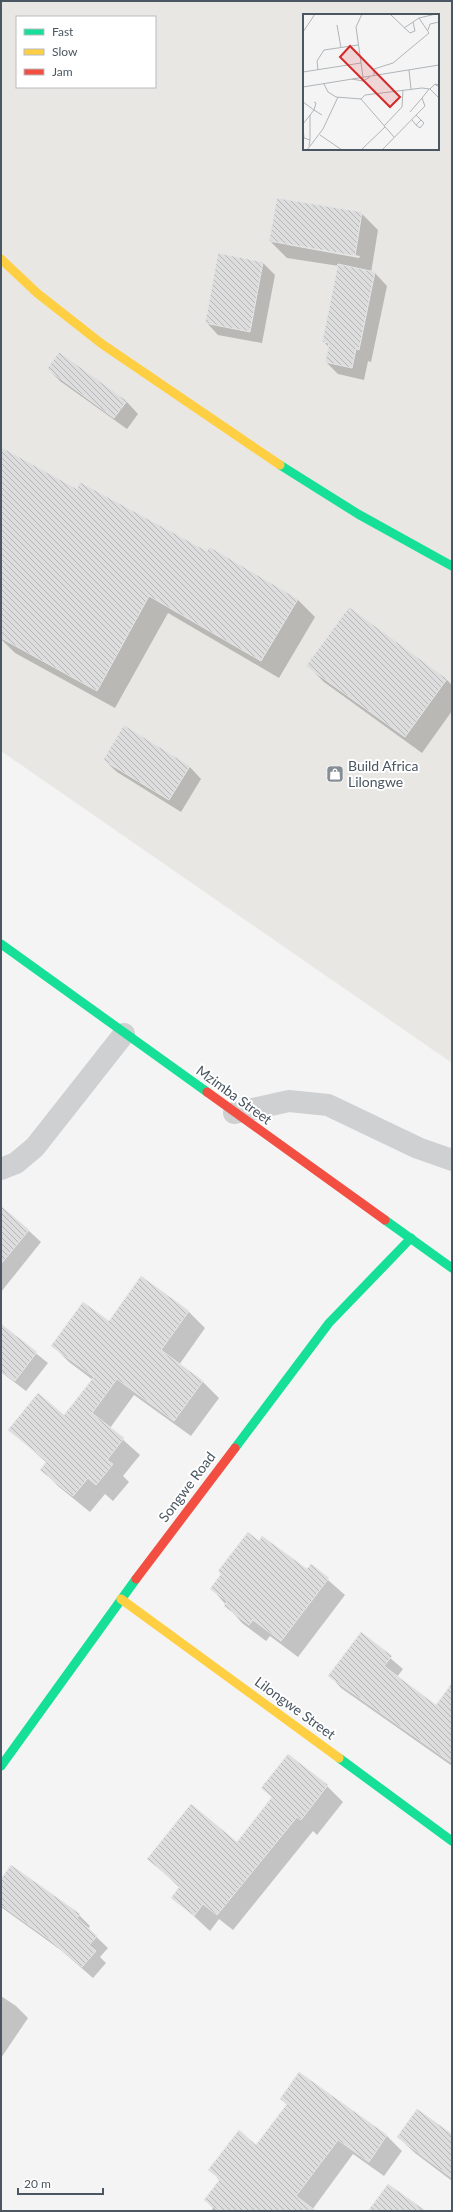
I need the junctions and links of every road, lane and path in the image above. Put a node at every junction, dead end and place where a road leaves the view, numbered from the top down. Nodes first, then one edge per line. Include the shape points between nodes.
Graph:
1 (1, 259) edge
2 (452, 566) edge
3 (1, 944) edge
4 (124, 1034) junction
5 (234, 1113) junction
6 (452, 1160) edge
7 (1, 1169) edge
8 (411, 1238) junction
9 (452, 1268) edge
10 (121, 1599) junction
11 (1, 1766) edge
12 (452, 1841) edge

1 - 2 street via 37,293 102,344 267,457 358,514
3 - 4 street, Mzimba Street
4 - 5 street, Mzimba Street
4 - 7 street via 35,1147 16,1163
5 - 6 street via 289,1101 328,1105 418,1148
5 - 8 street, Mzimba Street
8 - 9 street, Mzimba Street
8 - 10 street, Songwe Road via 329,1323
10 - 11 street, Songwe Road
10 - 12 street, Lilongwe Street

